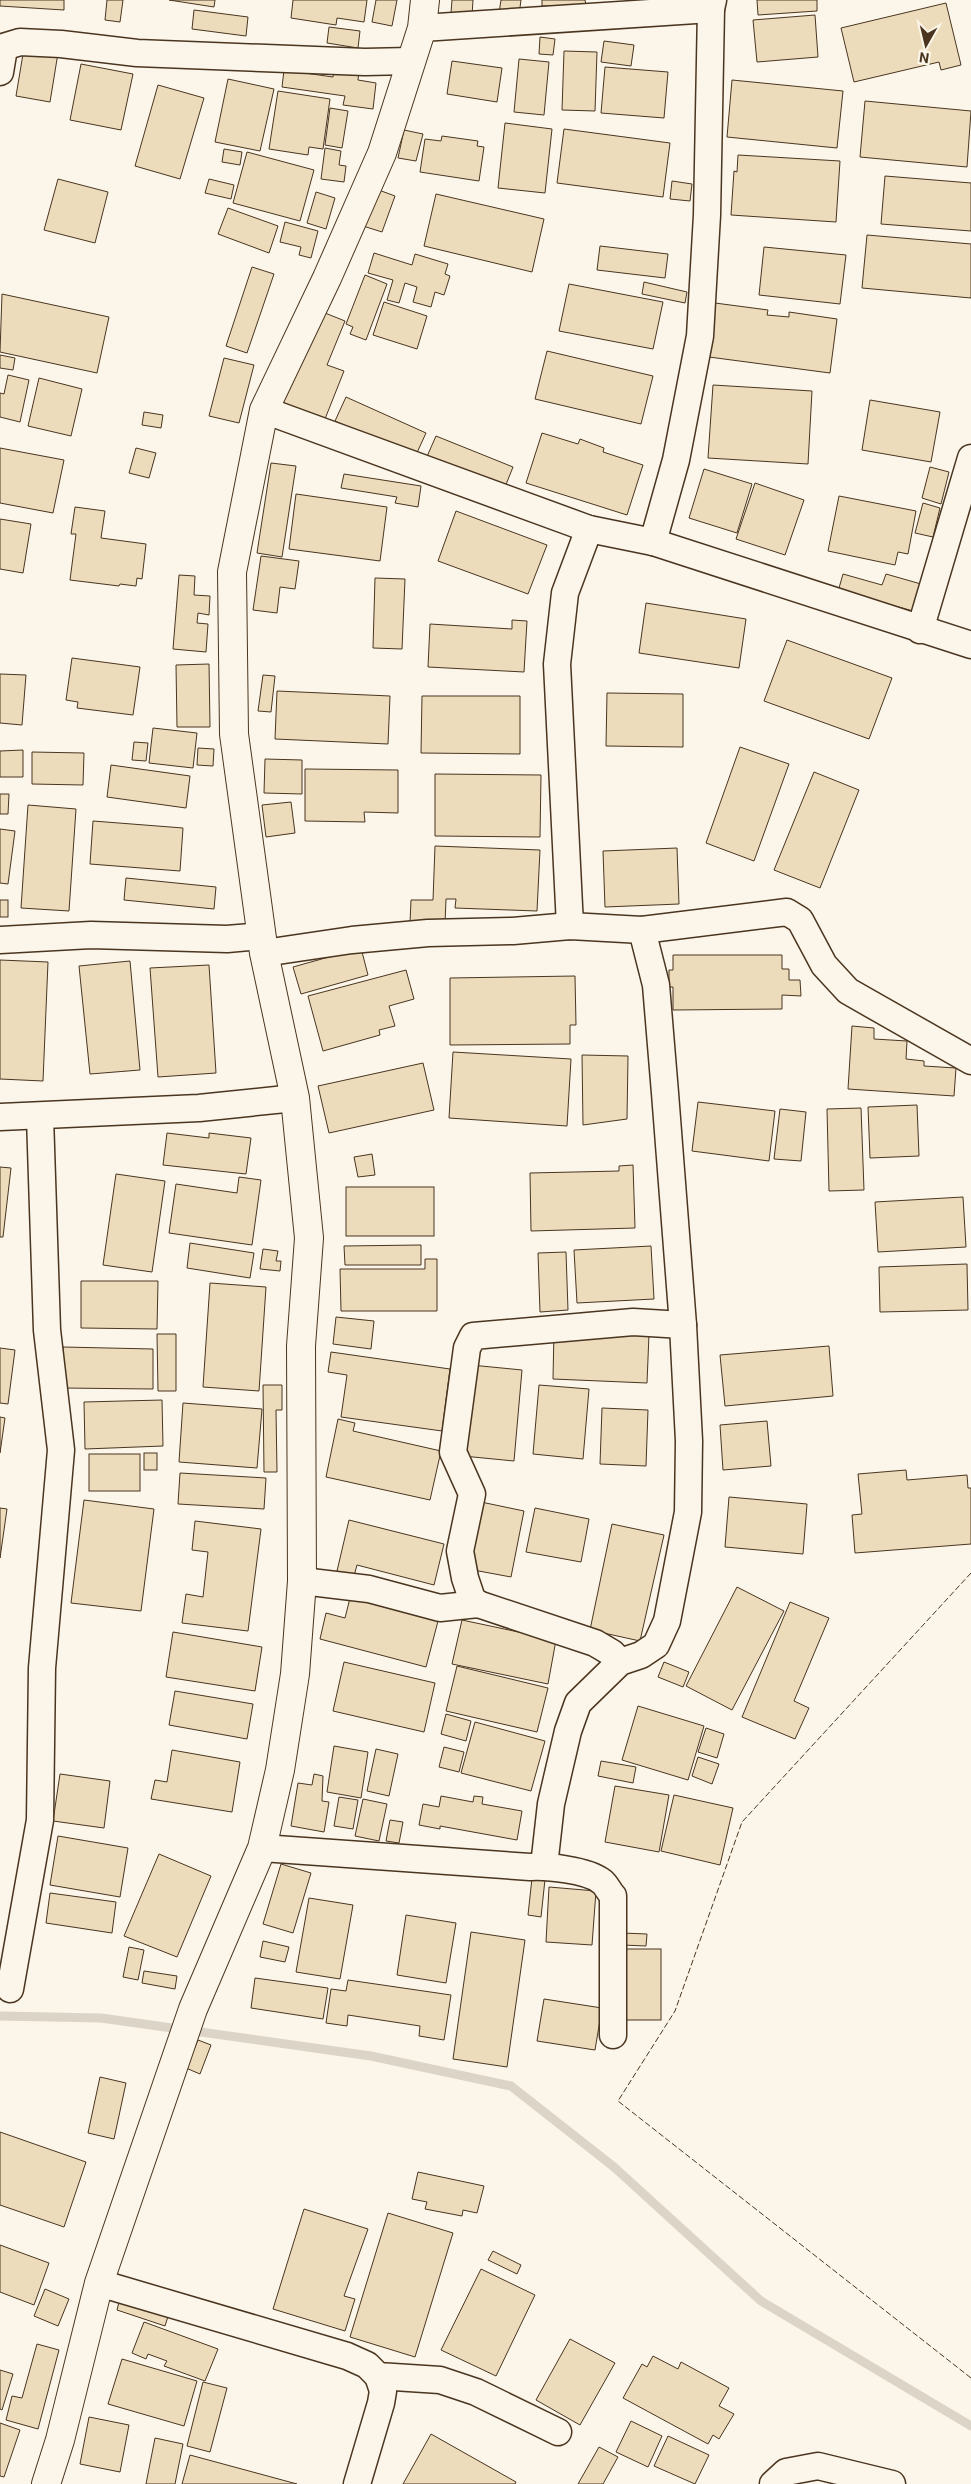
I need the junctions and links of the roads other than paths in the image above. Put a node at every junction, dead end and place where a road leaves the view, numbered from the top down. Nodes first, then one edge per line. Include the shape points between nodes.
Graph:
1 (425, 0) edge
2 (712, 5) edge
3 (422, 28) junction
4 (1, 56) edge
5 (410, 61) junction
6 (264, 410) junction
7 (971, 458) edge
8 (589, 529) junction
9 (653, 542) junction
10 (920, 630) junction
11 (971, 645) edge
12 (570, 926) junction
13 (642, 930) junction
14 (0, 940) edge
15 (262, 944) junction
16 (971, 1062) edge
17 (295, 1098) junction
18 (0, 1117) edge
19 (40, 1117) junction
20 (683, 1325) junction
21 (302, 1581) junction
22 (478, 1604) junction
23 (620, 1662) junction
24 (262, 1848) junction
25 (544, 1866) junction
26 (10, 1989) dead end
27 (612, 2035) dead end
28 (99, 2284) junction
29 (378, 2376) junction
30 (558, 2432) dead end
31 (46, 2484) edge
32 (357, 2484) edge
33 (773, 2484) edge
34 (892, 2484) edge

1 - 3 street
2 - 3 street
2 - 9 street via 707,215 700,336 676,460
3 - 5 street
4 - 5 street via 20,42 137,53
5 - 6 street via 382,152
6 - 8 street
6 - 15 street via 232,572 234,734
7 - 10 street
8 - 9 street
8 - 12 street via 565,593 557,664
9 - 10 street
10 - 11 street
12 - 13 street
12 - 15 street via 513,932
13 - 16 street via 787,912 800,920 824,965 848,991
13 - 20 street via 656,985
14 - 15 street via 91,936 228,939
15 - 17 street
17 - 19 street via 199,1108
17 - 21 street via 308,1238 301,1346
18 - 19 street
19 - 26 street via 47,1330 61,1450 42,1668 40,1820
20 - 22 street via 633,1322 473,1336 467,1348 453,1452 472,1494 460,1552 472,1599
20 - 23 street via 689,1440 688,1512 667,1621 656,1645 641,1655
21 - 22 street via 369,1588 440,1608
21 - 24 street via 295,1674 280,1770
22 - 23 street via 595,1643
23 - 25 street via 578,1703 568,1730 551,1804
24 - 25 street
24 - 28 street via 193,2009
25 - 27 street via 601,1881 613,1896
28 - 29 street via 347,2356 367,2365
28 - 31 street
29 - 30 street via 440,2380 476,2392
29 - 32 street via 383,2391 381,2403
33 - 34 street via 786,2472 818,2466

